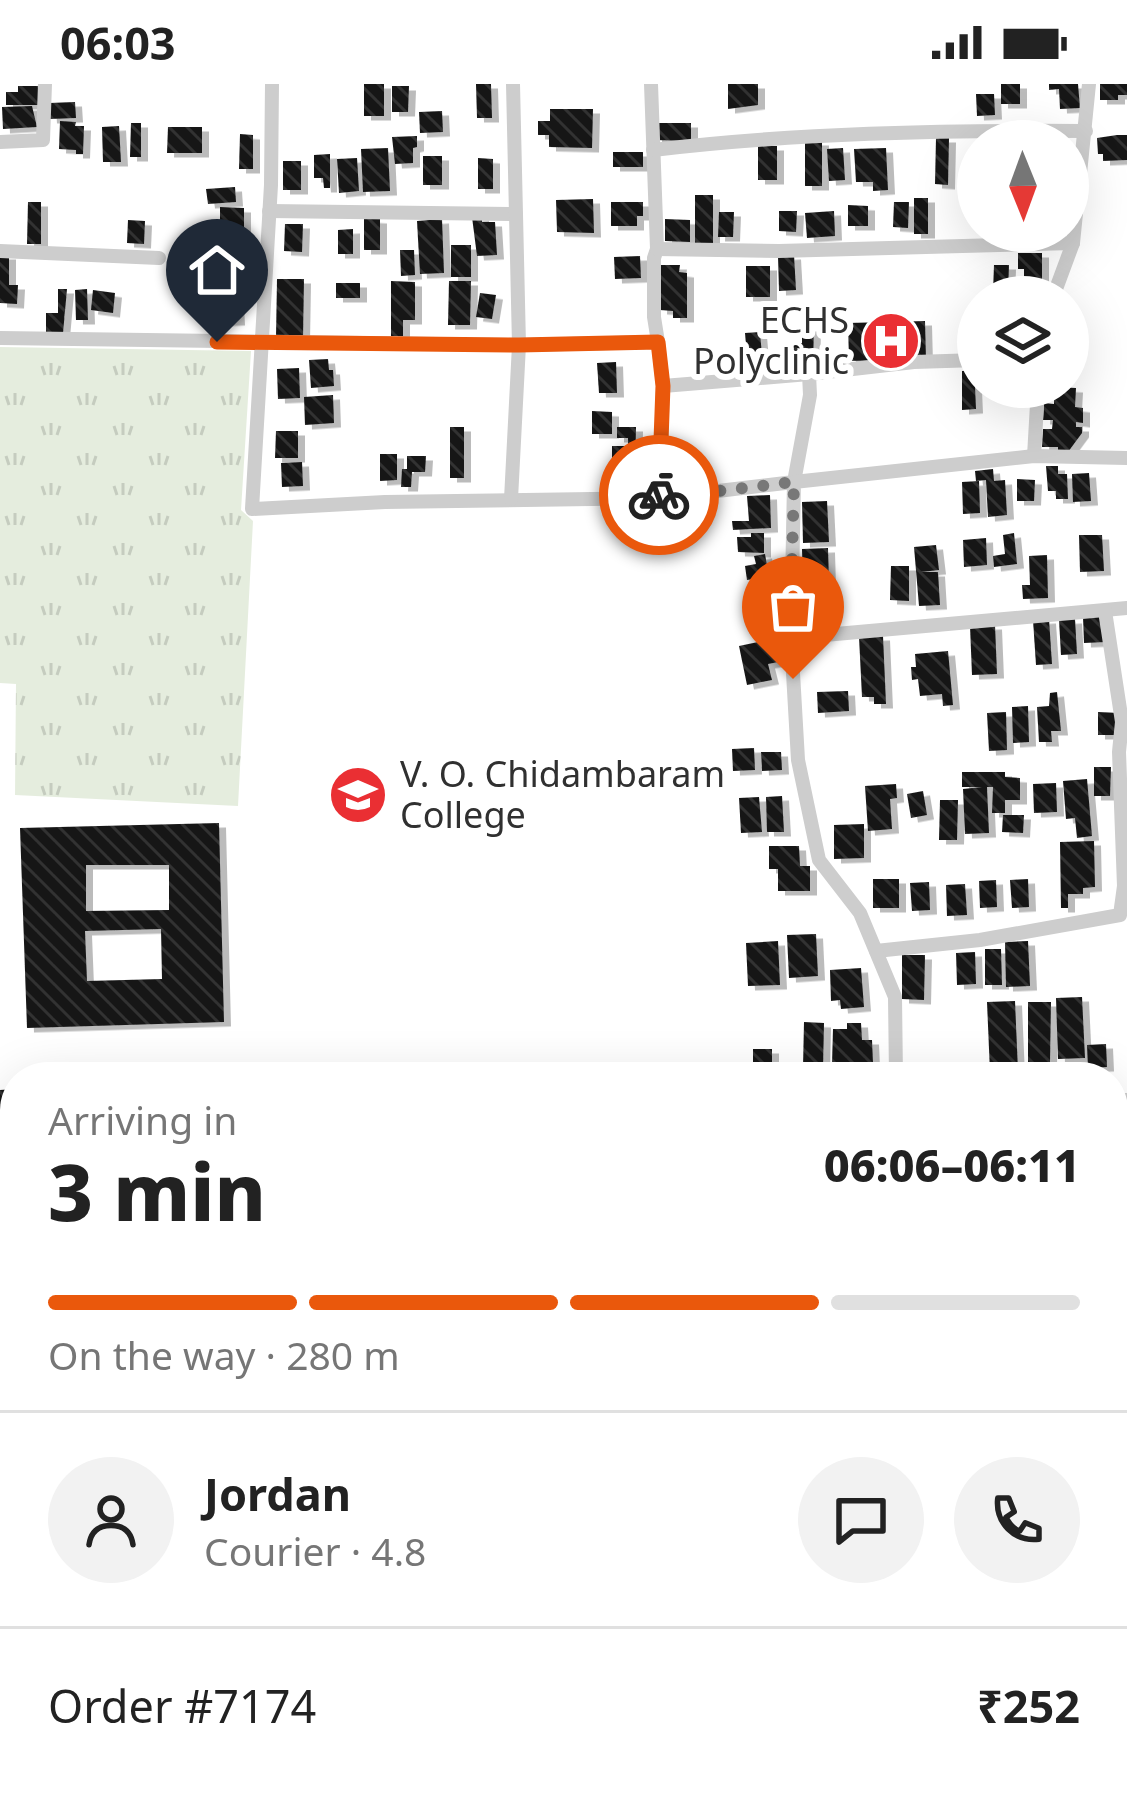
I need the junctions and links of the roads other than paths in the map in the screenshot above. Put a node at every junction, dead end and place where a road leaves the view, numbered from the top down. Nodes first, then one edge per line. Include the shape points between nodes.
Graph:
1 (45, 84) edge
2 (272, 84) edge
3 (513, 84) edge
4 (651, 84) edge
5 (1090, 84) edge
6 (1088, 120) edge
7 (957, 131) edge
8 (0, 142) edge
9 (653, 150) junction
10 (269, 211) junction
11 (516, 214) junction
12 (957, 246) edge
13 (657, 249) junction
14 (0, 251) edge
15 (159, 258) dead end
16 (0, 338) edge
17 (658, 342) junction
18 (260, 343) junction
19 (519, 345) junction
20 (957, 361) edge
21 (809, 374) junction
22 (663, 386) junction
23 (1037, 408) edge
24 (1034, 456) junction
25 (1127, 458) edge
26 (794, 482) junction
27 (659, 498) junction
28 (511, 499) junction
29 (1127, 608) edge
30 (1105, 610) junction
31 (790, 638) junction
32 (876, 951) junction
33 (896, 1062) edge

1 - 8 street via 43,140
2 - 10 street
3 - 11 street
4 - 9 street
5 - 6 street
7 - 9 street
9 - 13 street
10 - 11 street
10 - 18 street
11 - 19 street
12 - 13 street
13 - 17 street
14 - 15 street
16 - 18 street
17 - 19 street
17 - 22 street
18 - 19 street
18 - 28 street via 252,509
19 - 28 street
20 - 21 street
21 - 22 street
21 - 26 street
22 - 27 street
23 - 24 street
24 - 25 street
24 - 26 street
26 - 27 street
26 - 31 street
27 - 28 street
29 - 30 street
30 - 31 street
30 - 32 street via 1122,722 1120,915
31 - 32 street via 798,760 819,860 860,913
32 - 33 street via 895,997

